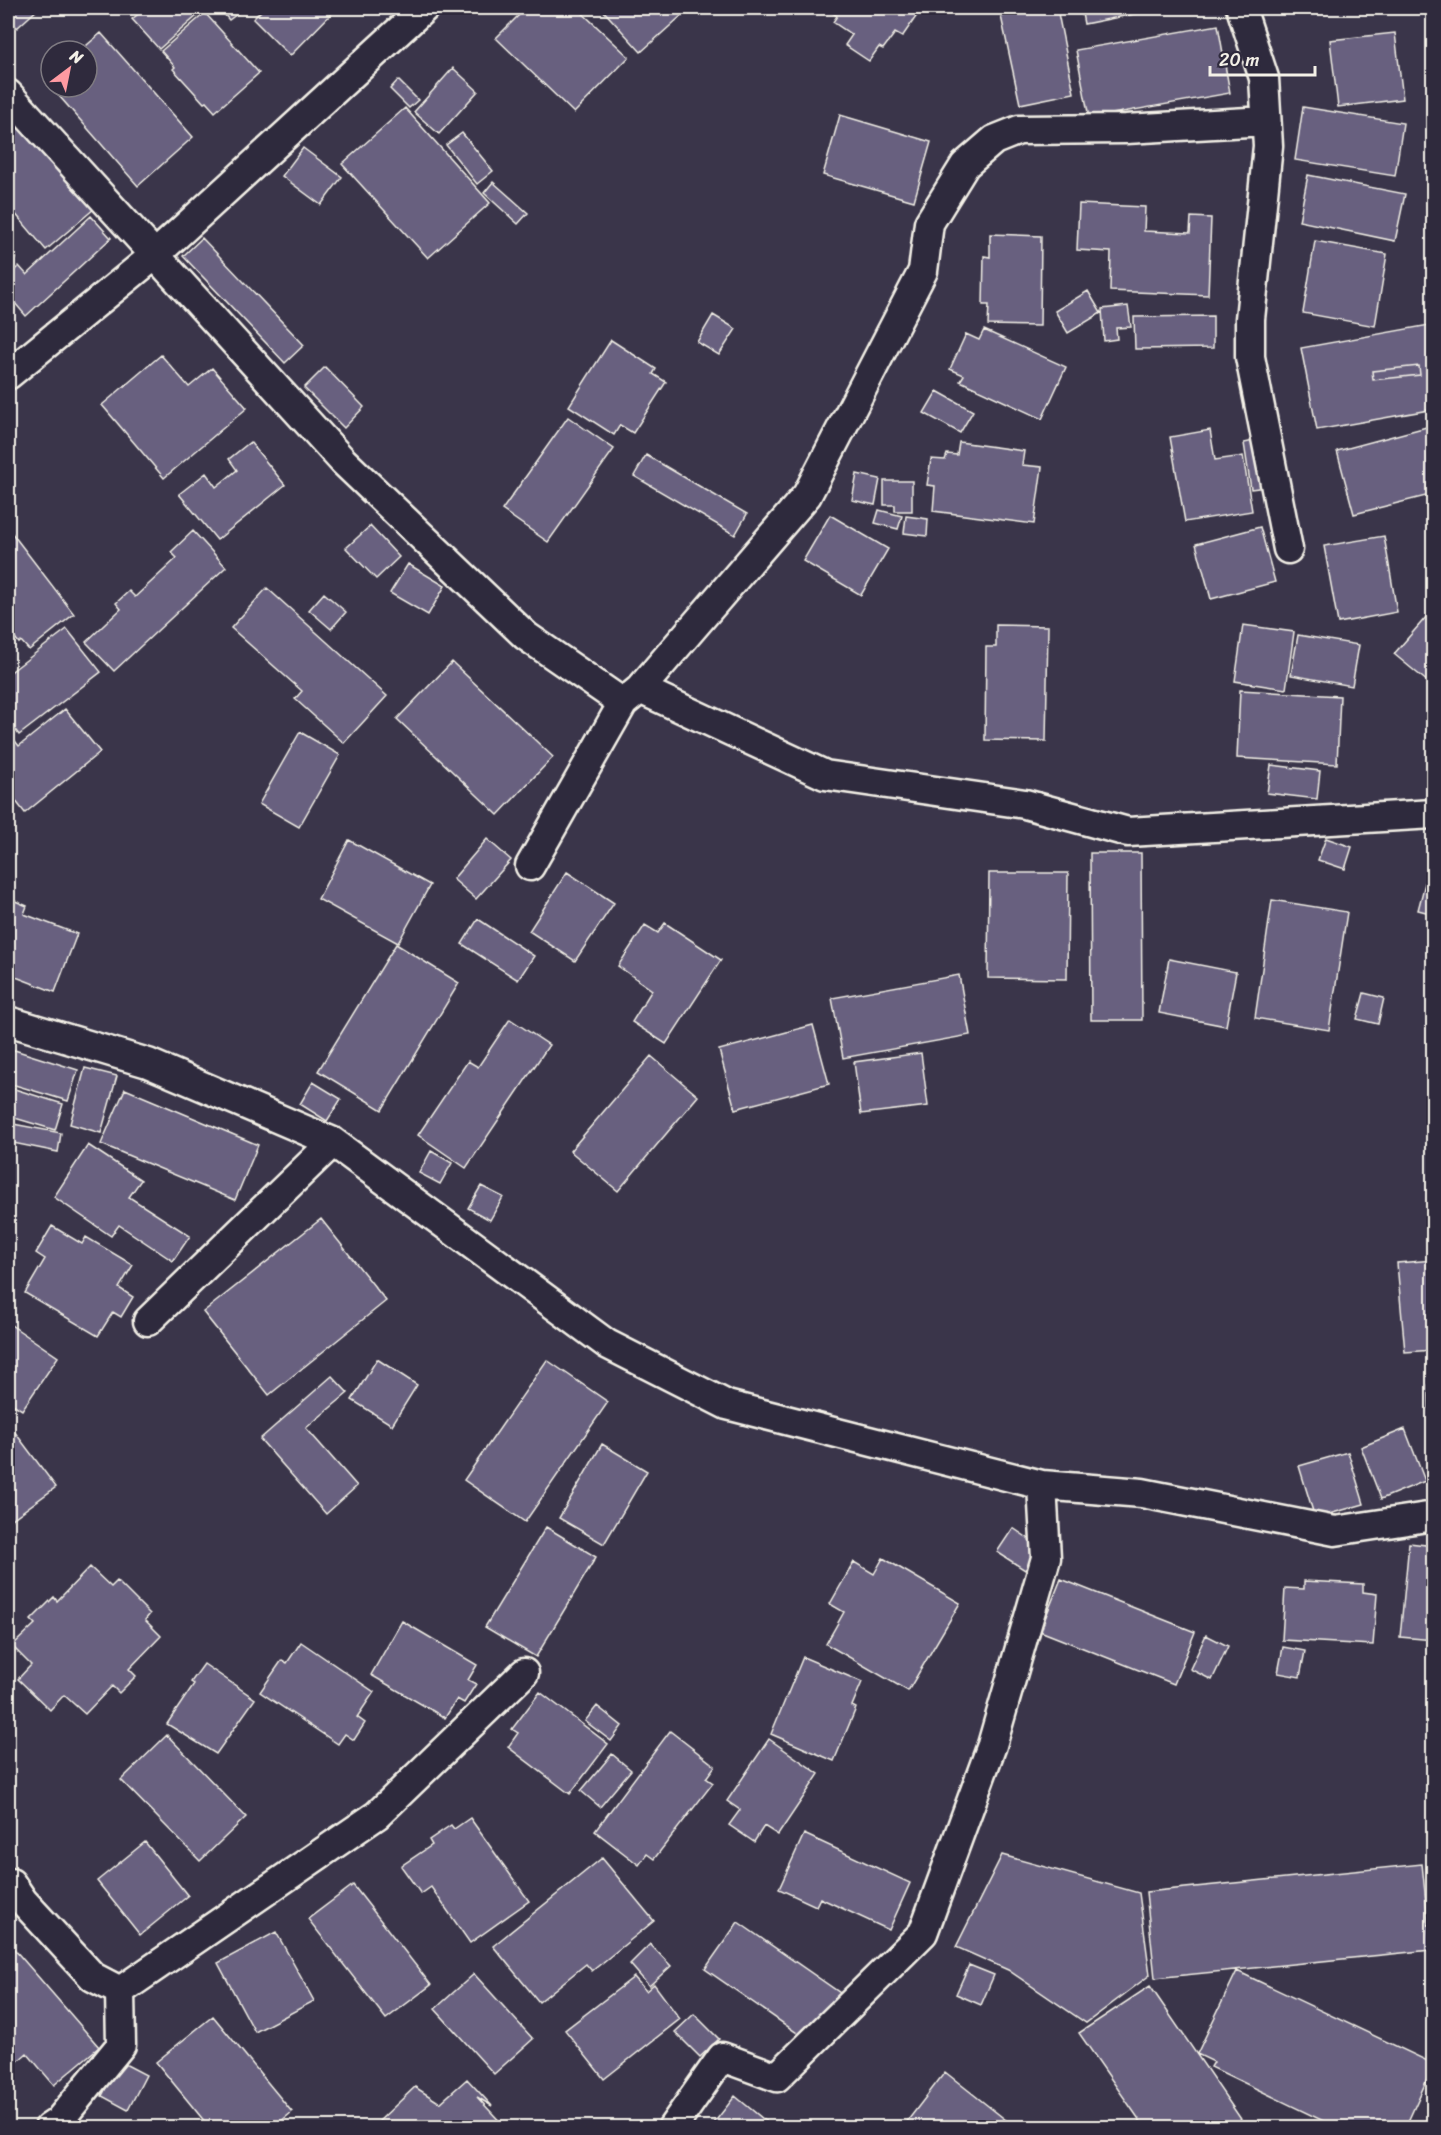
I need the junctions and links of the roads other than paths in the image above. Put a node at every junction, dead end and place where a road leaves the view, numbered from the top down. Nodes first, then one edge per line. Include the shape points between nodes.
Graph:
1 (424, 8) edge
2 (1241, 8) edge
3 (8, 94) edge
4 (1266, 121) junction
5 (155, 255) junction
6 (8, 375) edge
7 (1288, 549) dead end
8 (632, 696) junction
9 (1434, 814) edge
10 (530, 866) dead end
11 (8, 1022) edge
12 (333, 1142) junction
13 (148, 1321) dead end
14 (1042, 1485) junction
15 (1434, 1516) edge
16 (524, 1673) dead end
17 (9, 1882) edge
18 (120, 1991) junction
19 (49, 2127) edge
20 (672, 2127) edge

1 - 5 street
2 - 4 street via 1264,78
3 - 5 street
4 - 7 street via 1268,146 1250,319 1250,357
4 - 8 street via 1018,130 994,140 965,165 928,223 923,272 807,495
5 - 6 street
5 - 8 street via 343,461 526,636
8 - 9 street via 825,775 1025,804 1128,832
8 - 10 street
11 - 12 street via 148,1063
12 - 13 street
12 - 14 street via 607,1344 727,1405
14 - 15 street via 1142,1493 1335,1530
14 - 20 street via 1046,1558 992,1745 923,1933 777,2078 722,2057
16 - 18 street via 377,1815
17 - 18 street via 93,1977
18 - 19 street via 121,2045 58,2122

